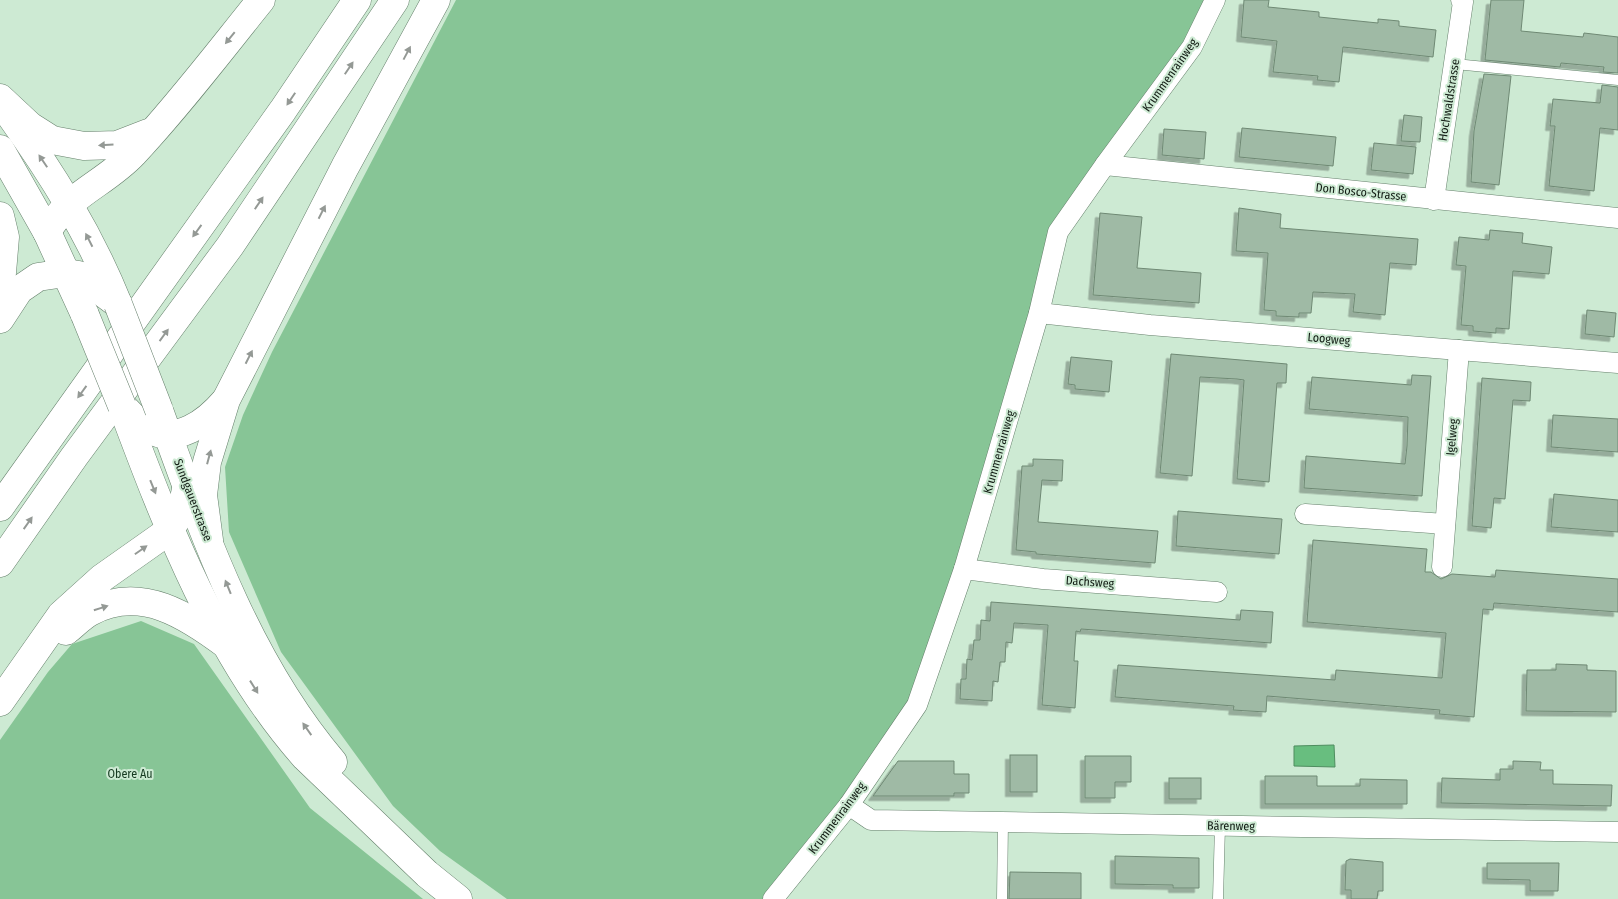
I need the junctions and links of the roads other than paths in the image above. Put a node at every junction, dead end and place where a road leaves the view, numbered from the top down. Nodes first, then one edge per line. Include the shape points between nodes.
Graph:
1 (261, 0) edge
2 (357, 0) edge
3 (396, 0) edge
4 (436, 0) edge
5 (1215, 0) edge
6 (1461, 0) edge
7 (1455, 64) junction
8 (1618, 80) edge
9 (0, 100) edge
10 (152, 132) junction
11 (0, 149) edge
12 (1105, 165) junction
13 (1434, 200) junction
14 (69, 202) junction
15 (0, 216) edge
16 (1618, 218) edge
17 (47, 232) junction
18 (65, 273) junction
19 (110, 292) junction
20 (0, 296) edge
21 (1040, 313) junction
22 (0, 319) edge
23 (1459, 350) junction
24 (1618, 363) edge
25 (226, 400) junction
26 (153, 429) junction
27 (187, 485) junction
28 (0, 507) edge
29 (1305, 514) dead end
30 (1445, 524) junction
31 (170, 530) junction
32 (209, 540) junction
33 (0, 564) edge
34 (1442, 567) dead end
35 (964, 569) junction
36 (1217, 592) dead end
37 (228, 646) junction
38 (23, 671) junction
39 (0, 702) edge
40 (850, 806) junction
41 (1003, 822) junction
42 (1220, 826) junction
43 (1618, 832) edge
44 (427, 874) junction
45 (458, 899) edge
46 (774, 899) edge
47 (1002, 899) edge
48 (1218, 899) edge

1 -> 10 main road
2 -> 28 main road via 283,110
33 -> 3 main road via 74,457 230,246
25 -> 4 main road via 345,167
5 - 12 street, Krummenrainweg via 1192,47
6 - 7 street, Hochwaldstrasse
7 - 8 lane
7 - 13 street, Hochwaldstrasse
10 -> 9 main road via 117,145 84,146 52,140
14 -> 9 main road, Sundgauerstrasse
10 - 14 main road via 133,154
11 - 17 main road
12 - 13 street, Don Bosco-Strasse
12 - 21 street, Krummenrainweg via 1058,232
13 - 16 street, Don Bosco-Strasse
14 - 17 main road
19 -> 14 main road, Sundgauerstrasse
15 - 20 main road via 5,238
17 - 18 main road
18 - 19 main road via 79,275
18 - 22 main road via 38,277 19,290
18 - 26 main road, bridge via 86,315 122,406
19 - 26 main road, Sundgauerstrasse, bridge
21 - 23 street, Loogweg
21 - 35 street, Krummenrainweg
23 - 24 street, Loogweg
23 - 30 street, Igelweg
25 - 26 main road via 209,419 193,429
32 -> 25 main road via 204,495 207,462
26 - 27 main road, Sundgauerstrasse
26 -> 31 main road, Sundgauerstrasse
27 - 31 main road via 181,512
27 - 32 main road, Sundgauerstrasse
29 - 30 street
30 - 34 street, Igelweg
31 - 37 main road, Sundgauerstrasse
38 -> 31 main road via 61,615 102,578
44 -> 32 main road, Sundgauerstrasse via 306,729 264,663
35 - 36 street, Dachsweg via 1043,579
35 - 40 street, Krummenrainweg via 917,705
38 -> 37 main road via 90,612 120,602 162,606 185,616
37 -> 44 main road, Sundgauerstrasse via 293,744
38 - 39 main road
40 - 41 street, Bärenweg via 871,820
40 - 46 street, Krummenrainweg
41 - 42 street, Bärenweg
41 - 47 lane
42 - 43 street, Bärenweg
42 - 48 lane
44 - 45 main road, Sundgauerstrasse

